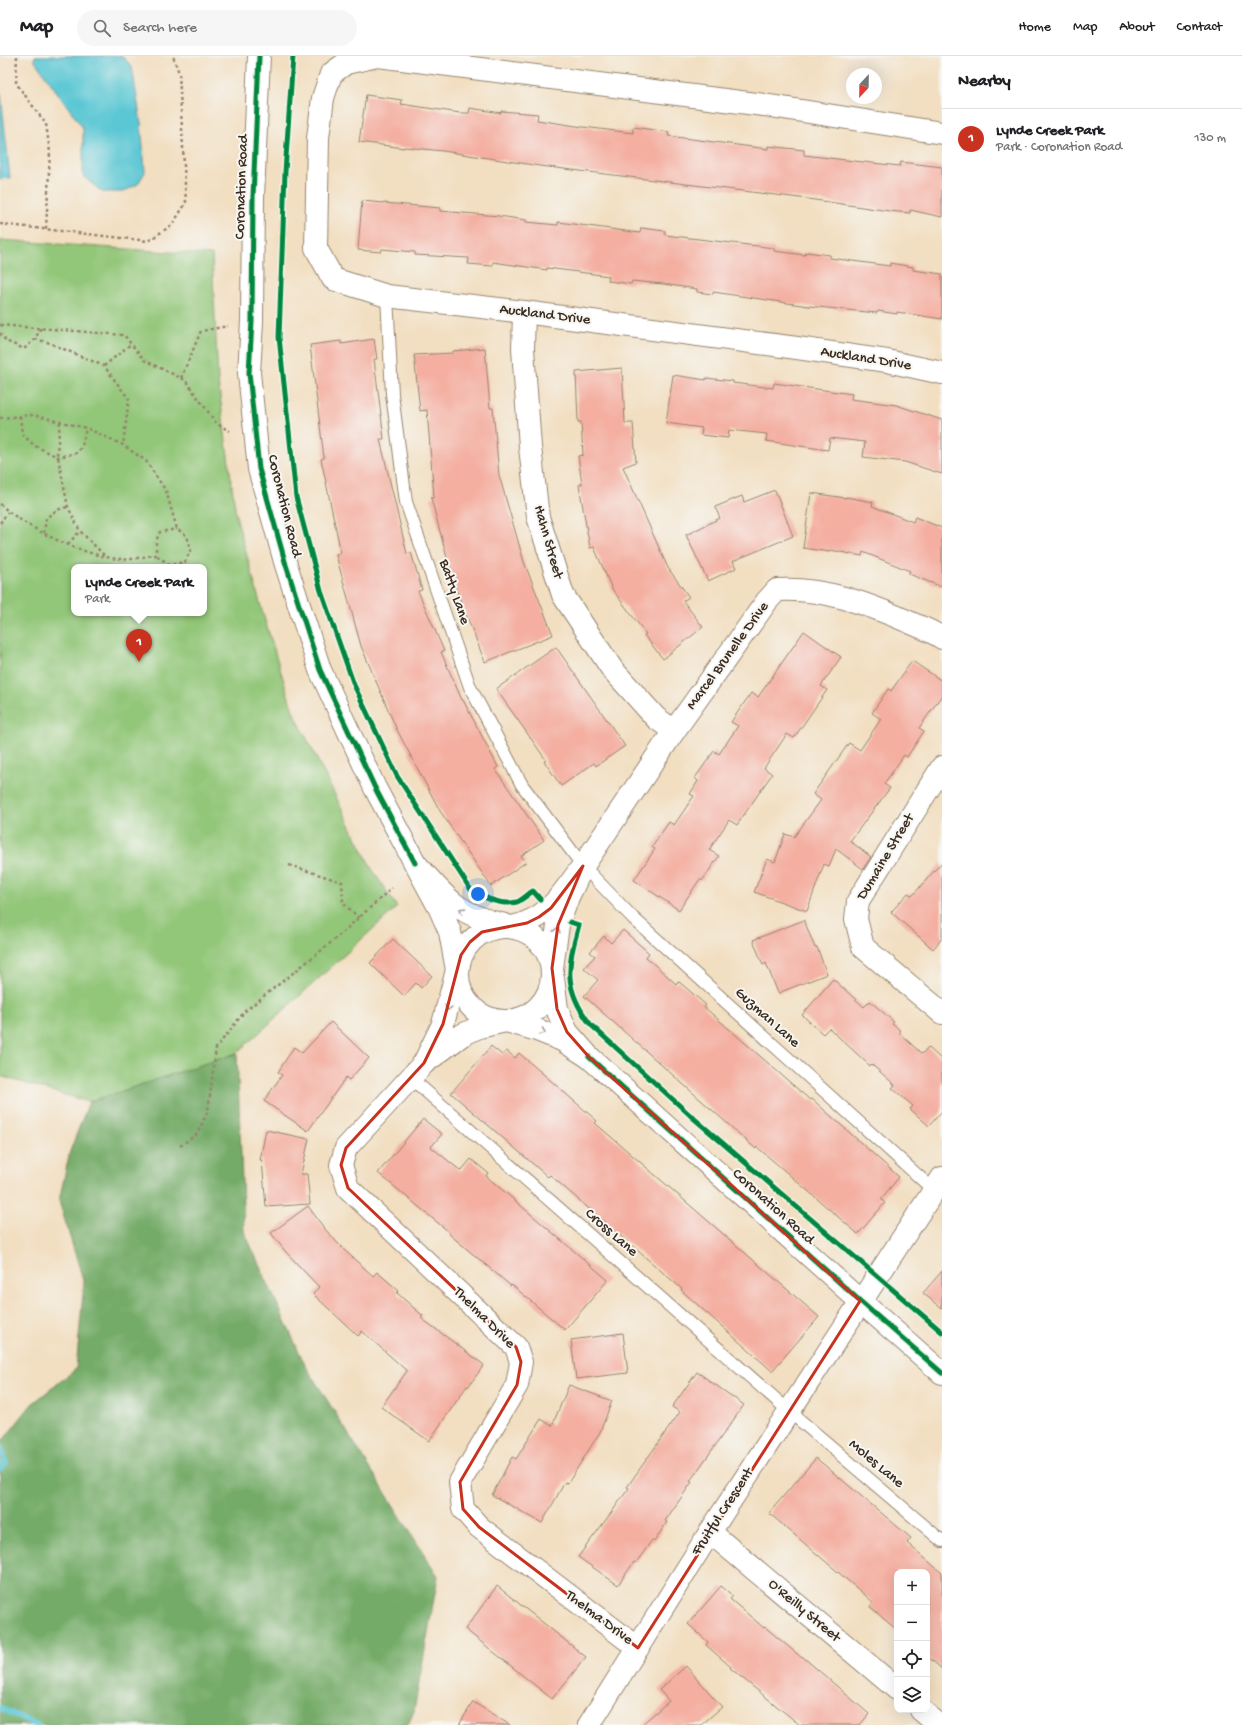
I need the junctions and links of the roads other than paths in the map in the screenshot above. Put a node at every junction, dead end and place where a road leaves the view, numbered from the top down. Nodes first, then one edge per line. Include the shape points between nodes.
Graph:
1 (259, 56) edge
2 (377, 56) edge
3 (942, 133) edge
4 (387, 296) junction
5 (524, 312) junction
6 (942, 373) edge
7 (942, 638) edge
8 (674, 731) junction
9 (942, 767) edge
10 (416, 863) junction
11 (583, 866) junction
12 (512, 927) junction
13 (552, 968) junction
14 (457, 970) junction
15 (942, 1013) edge
16 (506, 1021) junction
17 (589, 1057) junction
18 (418, 1071) junction
19 (939, 1188) edge
20 (860, 1301) junction
21 (942, 1373) edge
22 (789, 1411) junction
23 (710, 1532) junction
24 (942, 1541) edge
25 (638, 1648) junction
26 (894, 1687) edge
27 (925, 1713) edge
28 (589, 1725) edge
29 (939, 1725) edge

1 - 10 street, Coronation Road via 249,373 259,469 286,565 320,670 374,788
2 - 3 street, Auckland Drive via 764,105
2 - 4 street, Auckland Drive via 346,63 331,74 323,98 318,138 316,248 333,278
4 - 5 street, Auckland Drive
4 - 11 lane, Batty Lane via 392,394 406,502 470,687 522,785
5 - 6 street, Auckland Drive via 842,354
5 - 8 street, Hahn Street via 523,350 538,517 564,595 612,669 656,718
7 - 8 street, Marcel Brunelle Drive via 883,610 832,595 794,589 777,590
8 - 11 street, Marcel Brunelle Drive
9 - 15 street, Dumaine Street via 858,900 856,919 863,947
12 -> 10 street, Coronation Road via 482,920 465,912 447,899
10 - 14 street, Coronation Road via 450,932
11 - 12 street, Marcel Brunelle Drive via 551,908 527,923
13 -> 11 street, Marcel Brunelle Drive via 558,925
11 - 19 lane, Guzman Lane via 633,918
12 - 13 street via 527,931 539,941 548,954
12 - 14 street via 496,927 482,932 470,942 461,955
13 - 16 street via 551,984 546,999 535,1011 522,1018
13 - 17 street, Coronation Road via 557,1009 567,1032
14 - 16 street via 459,986 465,1000 476,1012 490,1019
14 -> 18 street, Thelma Drive via 444,1024
16 -> 17 street, Coronation Road via 562,1040
16 - 18 street, Thelma Drive via 479,1027 462,1035
17 - 20 street, Coronation Road
18 - 22 lane, Cross Lane
18 - 25 street, Thelma Drive via 346,1148 341,1166 348,1188 516,1347 521,1362 517,1385 460,1482 464,1509 479,1527
19 - 20 street, Fruitful Crescent
20 - 21 street, Coronation Road
20 - 22 street, Fruitful Crescent
22 - 23 street, Fruitful Crescent
22 - 24 lane, Moles Lane
23 - 25 street, Fruitful Crescent
23 - 26 street, O'Reilly Street
25 - 28 street, Fruitful Crescent
27 - 29 street

